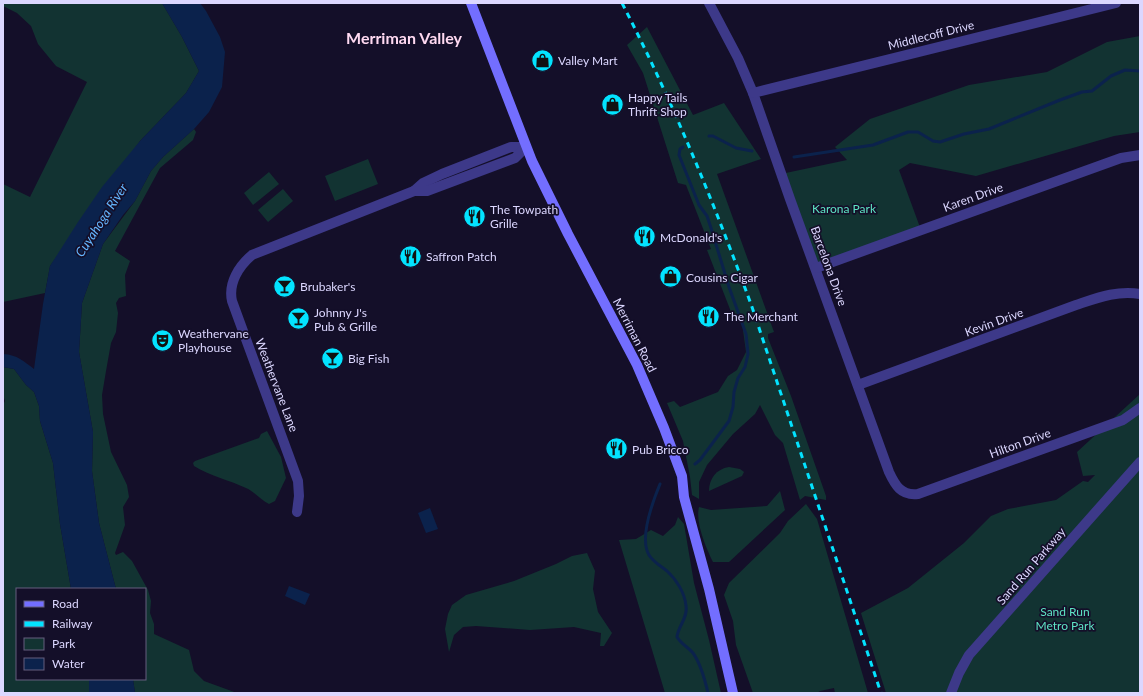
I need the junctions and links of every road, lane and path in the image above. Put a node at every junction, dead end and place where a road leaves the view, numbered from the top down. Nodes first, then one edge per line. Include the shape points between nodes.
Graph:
1 (471, 3) edge
2 (709, 3) edge
3 (1116, 3) edge
4 (753, 93) junction
5 (526, 147) junction
6 (1140, 155) edge
7 (470, 163) junction
8 (474, 173) junction
9 (438, 181) junction
10 (816, 268) junction
11 (1140, 294) edge
12 (858, 385) junction
13 (1140, 408) edge
14 (1140, 462) edge
15 (906, 493) joint
16 (297, 512) dead end
17 (733, 693) edge
18 (951, 693) edge

1 - 5 main road, Merriman Road
2 - 4 street, Barcelona Drive
3 - 4 street, Middlecoff Drive
4 - 10 street, Barcelona Drive
5 - 7 street, Weathervane Lane via 511,147
5 - 8 street, Weathervane Lane via 515,158
5 - 17 main road, Merriman Road via 544,188 637,365 664,428 682,476 684,497
6 - 10 street, Karen Drive via 1121,158
7 - 8 street
7 - 9 street, Weathervane Lane
8 - 9 street, Weathervane Lane
9 - 16 street, Weathervane Lane via 427,191 414,191 252,255 238,270 233,280 232,301 298,481
10 - 12 street, Barcelona Drive
11 - 12 street, Kevin Drive via 1126,292 1107,295 1076,305
12 - 15 street, Barcelona Drive via 894,484
13 - 15 street, Hilton Drive via 1122,420 918,494
14 - 18 street, Sand Run Parkway via 969,655 958,672

